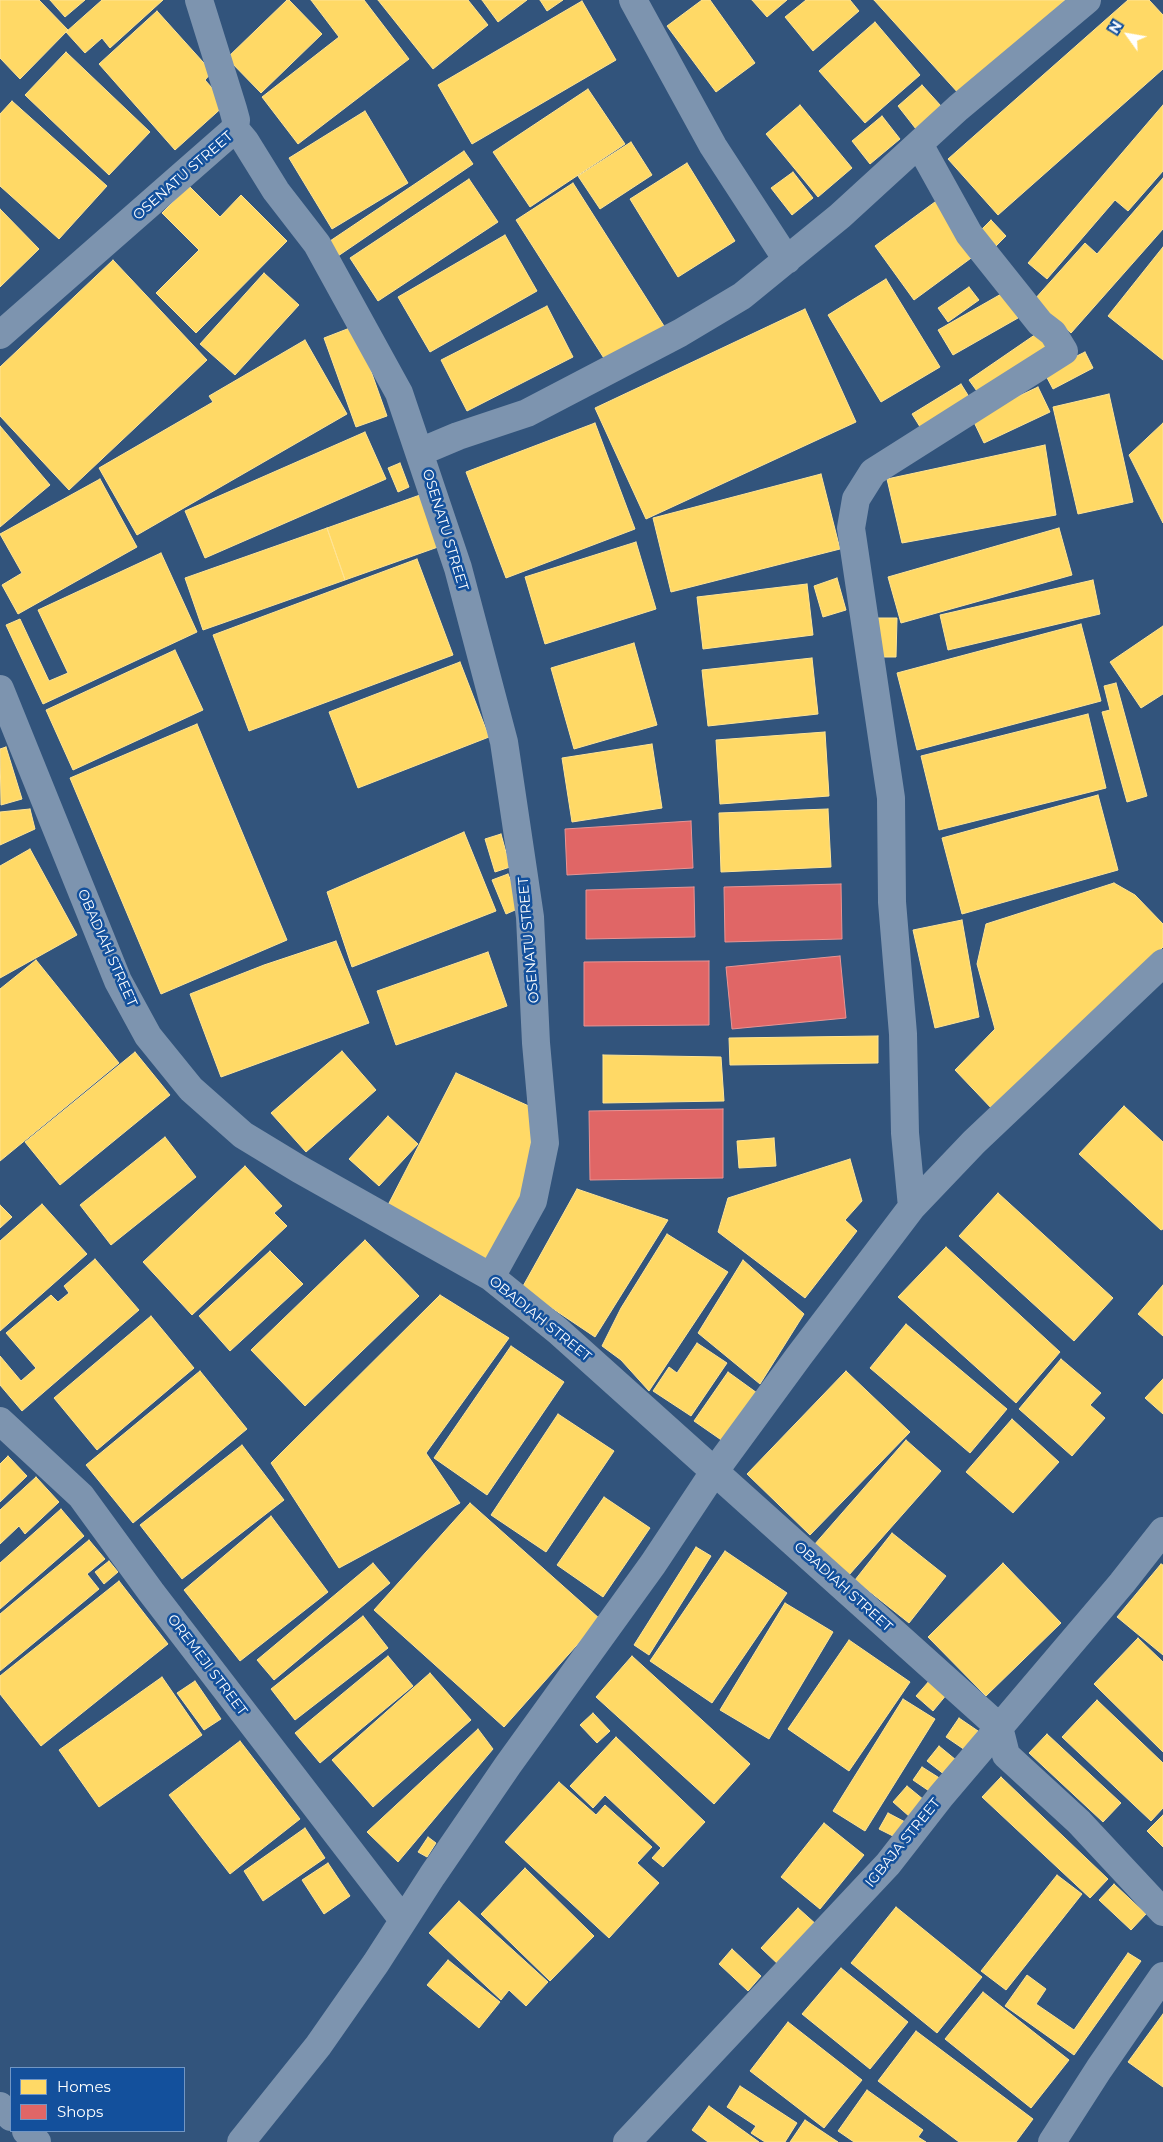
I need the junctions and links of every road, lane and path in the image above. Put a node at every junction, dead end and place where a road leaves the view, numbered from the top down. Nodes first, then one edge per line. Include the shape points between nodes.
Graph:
1 (199, 0) edge
2 (633, 0) edge
3 (1087, 0) edge
4 (235, 129) junction
5 (919, 144) junction
6 (787, 260) junction
7 (0, 335) edge
8 (420, 452) junction
9 (0, 689) edge
10 (1163, 963) edge
11 (912, 1207) junction
12 (491, 1277) junction
13 (0, 1422) edge
14 (714, 1472) junction
15 (1163, 1531) edge
16 (999, 1728) junction
17 (1163, 1912) edge
18 (403, 1920) junction
19 (1163, 1976) edge
20 (0, 2106) edge
21 (10, 2116) edge
22 (27, 2132) edge
23 (37, 2142) edge
24 (241, 2142) edge
25 (627, 2142) edge
26 (1052, 2142) edge

1 - 4 street via 233,109
2 - 6 street via 713,146
3 - 5 street
4 - 7 street, OSENATU STREET
4 - 8 street, OSENATU STREET via 276,192 317,244 399,393
5 - 6 street
5 - 11 street via 969,234 1064,351 873,472 856,499 851,528 891,798 892,902
6 - 8 street via 742,296 680,333 527,413
8 - 12 street, OSENATU STREET via 458,568 504,742 530,917 545,1143 533,1201
9 - 12 street, OBADIAH STREET via 118,981 148,1036 191,1089 243,1135
10 - 11 street via 974,1142
11 - 14 street
12 - 14 street, OBADIAH STREET via 558,1331
13 - 18 street, OREMEJI STREET via 81,1496
14 - 16 street, OBADIAH STREET
14 - 18 street
15 - 16 street, IGBAJA STREET
16 - 17 street via 1006,1755 1079,1822
16 - 25 street, IGBAJA STREET via 888,1864
18 - 24 street via 318,2046
19 - 26 street
20 - 21 street
22 - 23 street

